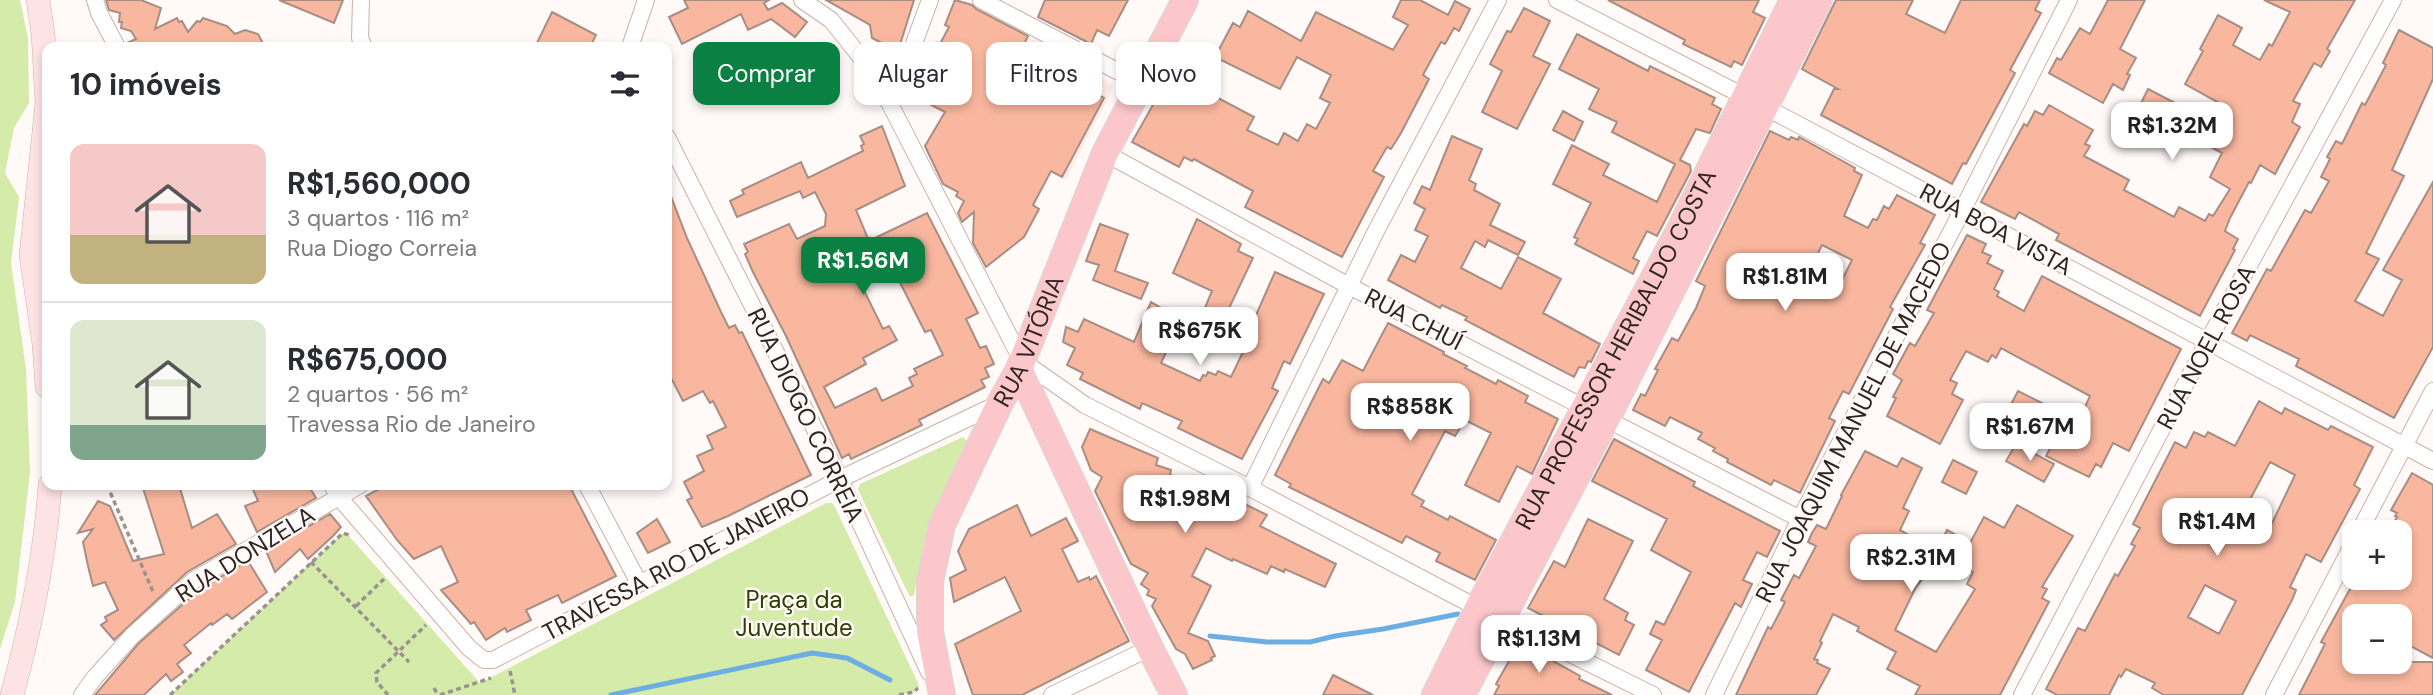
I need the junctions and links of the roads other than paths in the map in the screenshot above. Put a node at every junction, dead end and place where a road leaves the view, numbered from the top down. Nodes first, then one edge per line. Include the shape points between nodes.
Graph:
1 (37, 0) edge
2 (95, 0) edge
3 (361, 0) edge
4 (646, 0) edge
5 (802, 0) edge
6 (930, 0) edge
7 (981, 0) edge
8 (1185, 0) edge
9 (1498, 0) edge
10 (1557, 0) edge
11 (1793, 0) edge
12 (1819, 0) edge
13 (2068, 0) edge
14 (2393, 0) edge
15 (44, 42) edge
16 (114, 42) edge
17 (362, 42) edge
18 (632, 42) edge
19 (1162, 42) edge
20 (1116, 70) edge
21 (1754, 101) junction
22 (1129, 105) edge
23 (891, 106) junction
24 (672, 147) edge
25 (42, 150) edge
26 (1104, 153) junction
27 (1962, 211) junction
28 (1349, 286) junction
29 (42, 320) edge
30 (2208, 341) junction
31 (1021, 365) junction
32 (2433, 391) edge
33 (1000, 403) junction
34 (1595, 413) junction
35 (2404, 446) junction
36 (2433, 461) edge
37 (840, 479) junction
38 (1250, 488) junction
39 (50, 490) edge
40 (335, 490) edge
41 (590, 490) edge
42 (1800, 519) junction
43 (2365, 520) edge
44 (2342, 565) edge
45 (639, 583) junction
46 (1489, 613) junction
47 (1150, 648) junction
48 (12, 695) edge
49 (82, 695) edge
50 (941, 695) edge
51 (1052, 695) edge
52 (1174, 695) edge
53 (1435, 695) edge
54 (1462, 695) edge
55 (1653, 695) edge
56 (1714, 695) edge
57 (2022, 695) edge
58 (2274, 695) edge

1 - 15 main road
2 - 16 street
3 - 17 street
4 - 18 street
5 - 23 street via 831,20 867,65
6 - 23 street
7 - 20 street
8 - 19 main road, RUA VITÓRIA
9 - 28 street
10 - 21 street, RUA BOA VISTA
11 - 21 main road, RUA PROFESSOR HERIBALDO COSTA
12 - 21 main road, RUA PROFESSOR HERIBALDO COSTA
13 - 27 street, RUA JOAQUIM MANUEL DE MACEDO
14 - 30 street, RUA NOEL ROSA
21 - 27 street, RUA BOA VISTA
21 - 34 main road, RUA PROFESSOR HERIBALDO COSTA via 1681,227
22 - 26 main road, RUA VITÓRIA
23 - 31 street
24 - 37 street, RUA DIOGO CORREIA
25 - 29 main road via 31,255
26 - 28 street, RUA CHUÍ
26 - 31 main road, RUA VITÓRIA
27 - 30 street, RUA BOA VISTA
27 - 42 street, RUA JOAQUIM MANUEL DE MACEDO
28 - 34 street, RUA CHUÍ
28 - 38 street
30 - 35 street, RUA BOA VISTA
30 - 57 street, RUA NOEL ROSA
31 - 33 main road, RUA VITÓRIA
31 - 38 street via 1085,405
31 - 47 main road
32 - 35 street
33 - 37 street, TRAVESSA RIO DE JANEIRO
33 - 50 main road, RUA VITÓRIA via 942,524 930,582 930,631
34 - 42 street, RUA CHUÍ
34 - 46 main road, RUA PROFESSOR HERIBALDO COSTA
35 - 36 street, RUA BOA VISTA
35 - 43 street
37 - 45 street, TRAVESSA RIO DE JANEIRO
37 - 50 street, RUA DIOGO CORREIA
38 - 46 street
39 - 48 main road via 29,633
40 - 45 street, TRAVESSA RIO DE JANEIRO via 484,660 493,660
40 - 49 street, RUA DONZELA via 194,580 160,609
41 - 45 street
42 - 56 street, RUA JOAQUIM MANUEL DE MACEDO
44 - 58 street
46 - 53 main road, RUA PROFESSOR HERIBALDO COSTA
46 - 54 main road, RUA PROFESSOR HERIBALDO COSTA
46 - 55 street
47 - 51 street
47 - 52 main road

